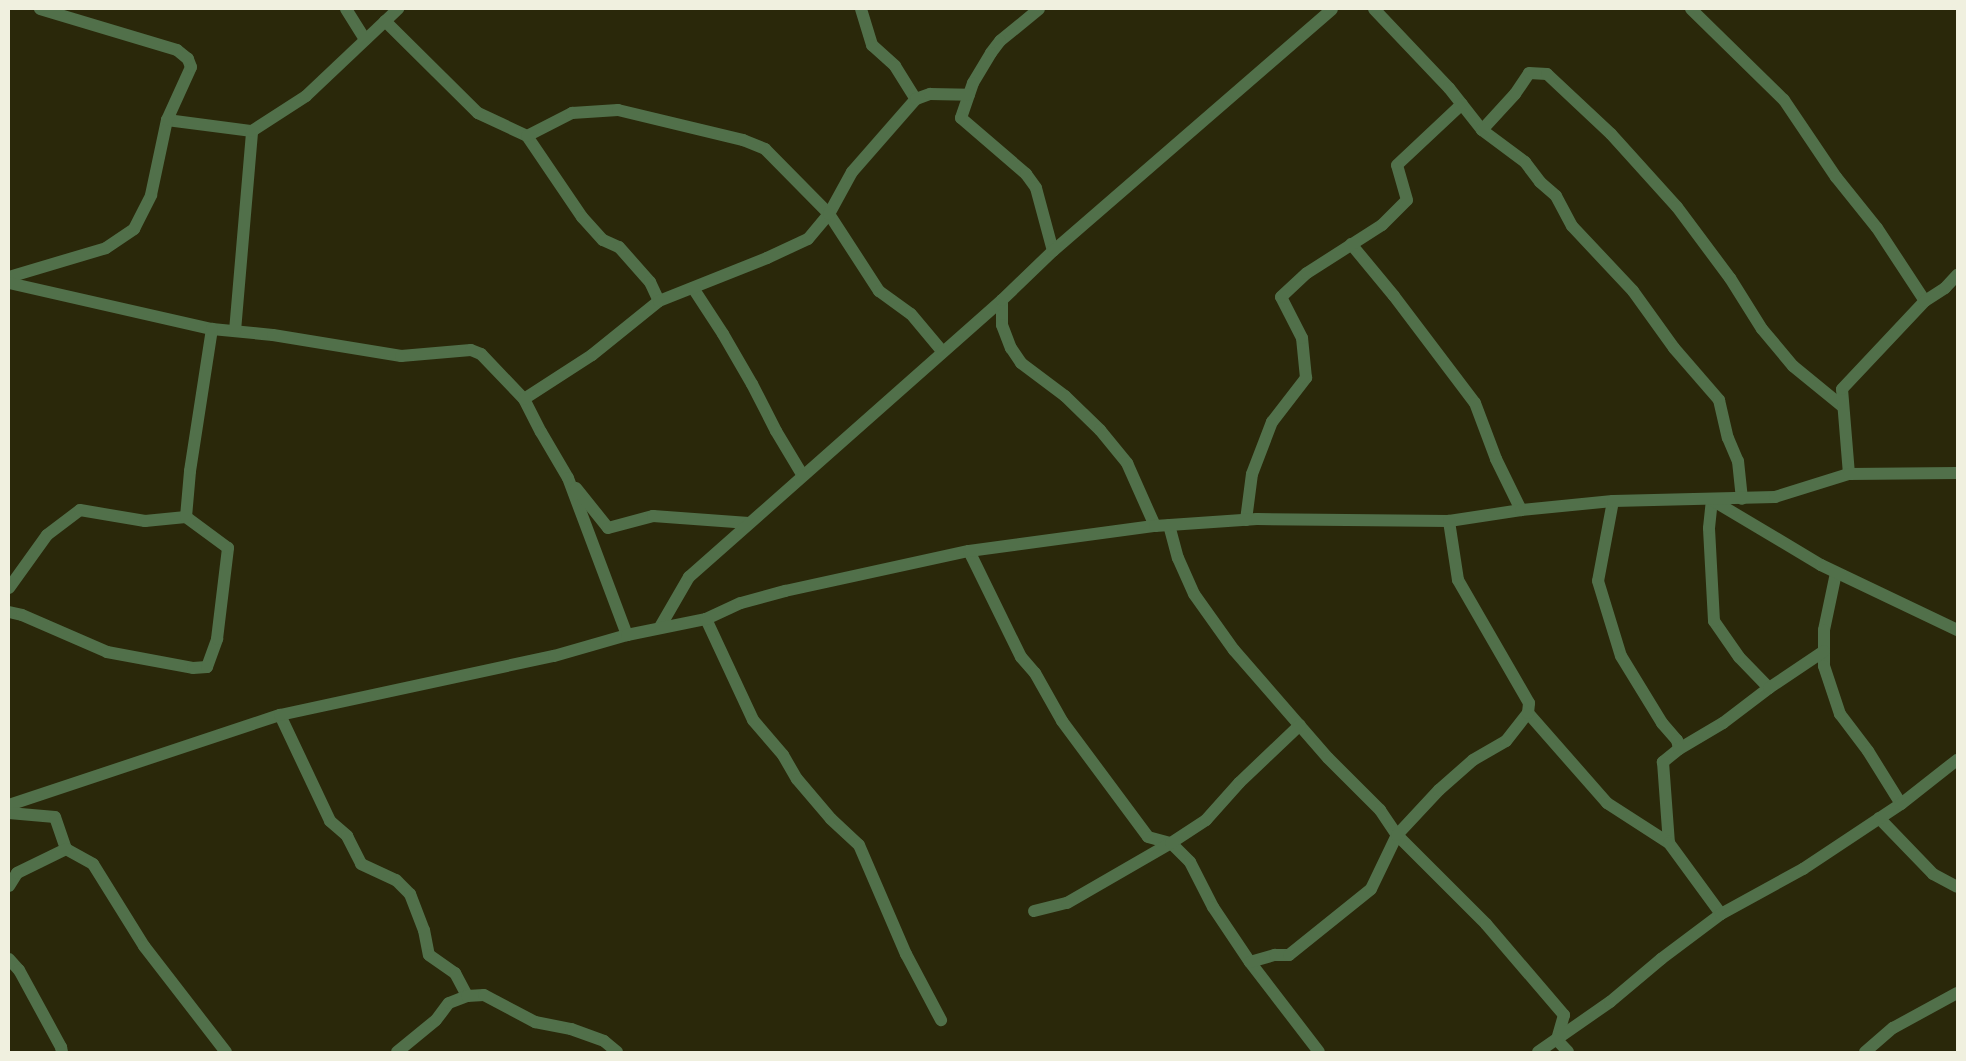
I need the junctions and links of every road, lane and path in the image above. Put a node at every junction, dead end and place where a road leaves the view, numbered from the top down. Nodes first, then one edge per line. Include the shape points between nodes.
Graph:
1 (40, 9) edge
2 (346, 9) edge
3 (398, 9) edge
4 (861, 9) edge
5 (1039, 9) edge
6 (1332, 9) edge
7 (1374, 9) edge
8 (1691, 9) edge
9 (385, 21) junction
10 (365, 40) junction
11 (969, 94) junction
12 (916, 99) junction
13 (1462, 104) junction
14 (166, 120) junction
15 (1482, 130) junction
16 (252, 131) junction
17 (527, 136) junction
18 (829, 214) junction
19 (1351, 244) junction
20 (1053, 251) junction
21 (1957, 276) edge
22 (9, 277) edge
23 (9, 283) edge
24 (693, 288) junction
25 (1002, 300) junction
26 (658, 301) junction
27 (1926, 301) junction
28 (212, 329) junction
29 (235, 331) junction
30 (942, 351) junction
31 (524, 399) junction
32 (1842, 406) junction
33 (1957, 473) edge
34 (1849, 474) junction
35 (803, 476) junction
36 (568, 478) junction
37 (1742, 499) junction
38 (1712, 500) junction
39 (1614, 501) junction
40 (1521, 510) junction
41 (186, 516) junction
42 (1246, 520) junction
43 (1449, 521) junction
44 (749, 523) junction
45 (1169, 525) junction
46 (1155, 526) junction
47 (969, 552) junction
48 (1836, 573) junction
49 (9, 588) edge
50 (9, 612) edge
51 (706, 619) junction
52 (660, 628) junction
53 (1957, 630) edge
54 (627, 635) junction
55 (1824, 651) junction
56 (1769, 688) junction
57 (1528, 713) junction
58 (280, 715) junction
59 (1300, 725) junction
60 (1679, 750) junction
61 (1957, 760) edge
62 (1901, 804) junction
63 (9, 805) edge
64 (9, 813) edge
65 (1879, 818) junction
66 (1397, 835) junction
67 (1171, 843) junction
68 (1669, 843) junction
69 (66, 849) junction
70 (9, 886) edge
71 (1957, 887) edge
72 (1034, 911) dead end
73 (1721, 914) junction
74 (9, 959) edge
75 (1250, 962) junction
76 (1957, 992) edge
77 (467, 996) junction
78 (941, 1020) dead end
79 (1557, 1040) junction
80 (62, 1052) edge
81 (226, 1052) edge
82 (397, 1052) edge
83 (618, 1052) edge
84 (1319, 1052) edge
85 (1538, 1052) edge
86 (1568, 1052) edge
87 (1865, 1052) edge

1 - 14 street via 183,53 191,67
2 - 10 street
3 - 9 street
4 - 12 street via 872,46 895,66
5 - 11 street via 1000,41
6 - 20 street
7 - 13 street
8 - 27 street via 1784,100 1836,176 1878,228
9 - 10 street
9 - 17 street via 478,113
10 - 16 street via 306,96
11 - 12 street via 930,94
11 - 20 street via 961,118 1026,174 1036,188
12 - 18 street via 852,172
13 - 15 street
13 - 19 street via 1398,165 1407,200 1382,225
14 - 16 street
14 - 22 street via 151,195 134,229 106,248
15 - 32 street via 1515,94 1529,73 1547,74 1611,134 1677,207 1730,278 1762,329 1793,366
15 - 37 street via 1525,162 1556,196 1572,226 1633,291 1674,348 1719,400 1728,438 1738,461
16 - 29 street
17 - 18 street via 572,113 618,110 743,140 765,149
17 - 26 street via 582,218 603,240 620,247 650,282
18 - 24 street via 808,239
18 - 30 street via 879,291 911,314
19 - 40 street via 1475,403 1496,459
19 - 42 street via 1307,273 1281,297 1302,338 1306,378 1272,422 1252,474
20 - 25 street
21 - 27 street
23 - 28 street
24 - 26 street
24 - 35 street via 724,334
25 - 30 street
25 - 46 street via 1002,325 1021,363 1071,401 1106,436 1127,462
26 - 31 street via 592,355
27 - 32 street via 1842,389
28 - 29 street
28 - 41 street
29 - 31 street via 401,356 471,350 481,354
30 - 35 street
31 - 36 street
32 - 34 street
33 - 34 street
34 - 37 street via 1775,497
35 - 44 street
36 - 44 street via 608,528 653,516
36 - 54 street
37 - 38 street
38 - 39 street
38 - 48 street
38 - 56 street via 1709,528 1714,621 1739,657
39 - 40 street
39 - 60 street via 1598,581 1620,656 1662,723 1677,740
40 - 43 street
41 - 49 street via 146,521 80,510 47,536
41 - 50 street via 228,548 217,639 207,667 193,668 107,652 22,614
42 - 43 street
42 - 45 street
43 - 57 street via 1458,580 1529,703
44 - 52 street via 689,577
45 - 46 street
45 - 59 street via 1178,558 1194,594 1234,650
46 - 47 street
47 - 51 street via 785,591 741,603
47 - 67 street via 1021,657 1035,673 1062,721 1148,837
48 - 53 street
48 - 55 street via 1824,630
51 - 52 street
51 - 78 street via 753,720 783,755 797,779 859,845 906,954
52 - 54 street
54 - 58 street via 554,656
55 - 56 street
55 - 62 street via 1824,666 1840,714
56 - 60 street via 1723,723
57 - 66 street via 1506,741 1473,760 1439,790
57 - 68 street via 1607,803
58 - 63 street
58 - 77 street via 330,821 347,836 361,864 396,880 410,894 424,930 429,955 455,973
59 - 66 street via 1380,810
59 - 67 street via 1239,783 1206,820
60 - 68 street via 1663,762
61 - 62 street
62 - 65 street
64 - 69 street via 55,817
65 - 71 street via 1933,874
65 - 73 street via 1803,869
66 - 75 street via 1371,889 1289,955
66 - 79 street via 1486,924 1564,1016
67 - 72 street via 1067,903
67 - 75 street via 1197,872 1213,907
68 - 73 street
69 - 70 street via 17,873
69 - 81 street via 93,864 144,946
73 - 79 street
74 - 80 street via 19,970
75 - 84 street
76 - 87 street via 1893,1028
77 - 82 street via 449,1003 436,1020
77 - 83 street via 484,995 535,1022 571,1029 604,1041
79 - 85 street
79 - 86 street

